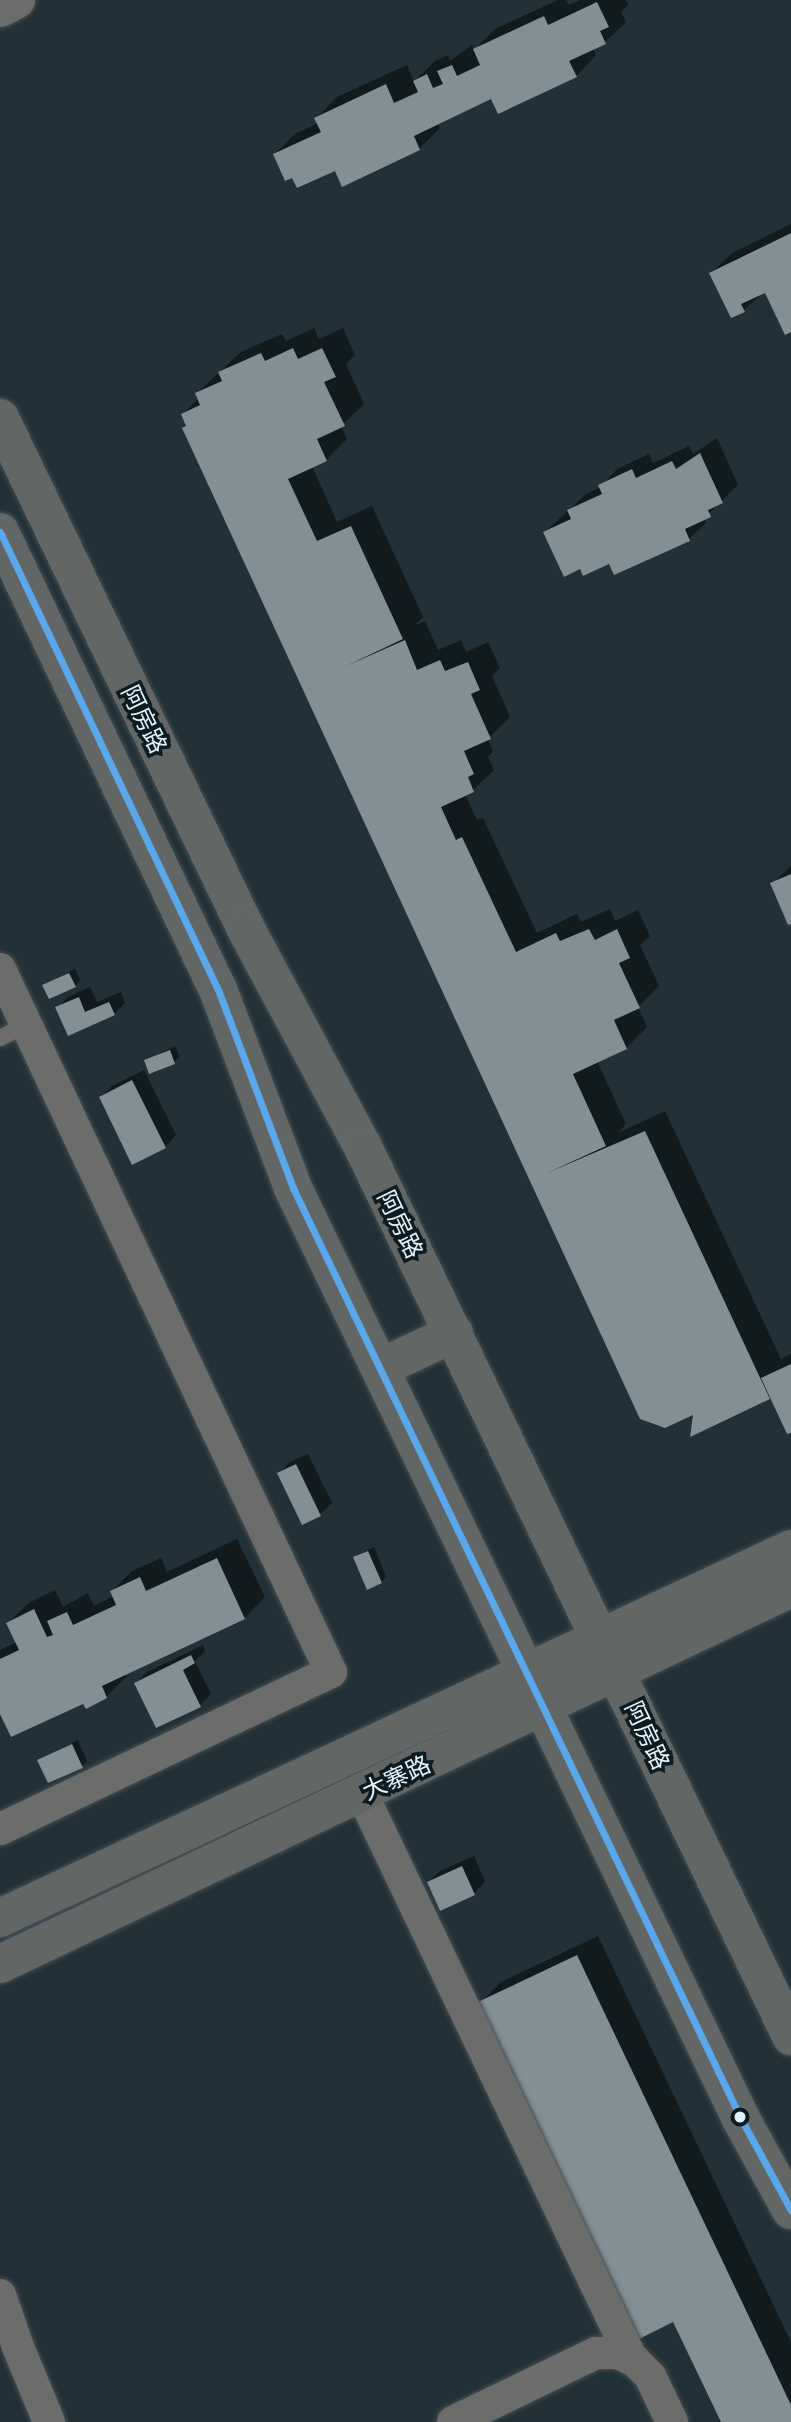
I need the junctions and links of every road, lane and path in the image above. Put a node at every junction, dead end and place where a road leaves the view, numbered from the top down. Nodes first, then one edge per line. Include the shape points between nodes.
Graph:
1 (16, 0) edge
2 (0, 8) edge
3 (0, 418) edge
4 (0, 532) edge
5 (0, 969) edge
6 (13, 1031) edge
7 (454, 1334) junction
8 (380, 1368) junction
9 (791, 1549) edge
10 (791, 1588) edge
11 (609, 1653) junction
12 (524, 1670) junction
13 (542, 1709) junction
14 (362, 1794) junction
15 (0, 1829) edge
16 (0, 1918) edge
17 (0, 1964) edge
18 (791, 2036) edge
19 (791, 2210) edge
20 (0, 2295) edge
21 (632, 2360) junction
22 (50, 2422) edge
23 (453, 2422) edge
24 (672, 2422) edge

1 - 2 street
3 - 7 main road, 阿房路 via 246,929 363,1147
4 - 8 main road, 阿房路 via 219,992 293,1188
5 - 6 street
6 - 15 street via 331,1672
7 - 8 main road
7 - 11 main road, 阿房路
8 - 12 main road, 阿房路
9 - 11 main road, 大寨路
10 - 11 main road, 大寨路
11 - 12 main road, 大寨路
11 - 13 main road, 大寨路
11 - 18 main road, 阿房路
12 - 13 main road, 阿房路
12 - 16 main road, 大寨路
13 - 14 main road, 大寨路
13 - 19 main road, 阿房路 via 740,2117
14 - 17 main road, 大寨路
14 - 21 street
20 - 22 street
21 - 23 street via 617,2353 596,2353
21 - 24 street via 650,2376

